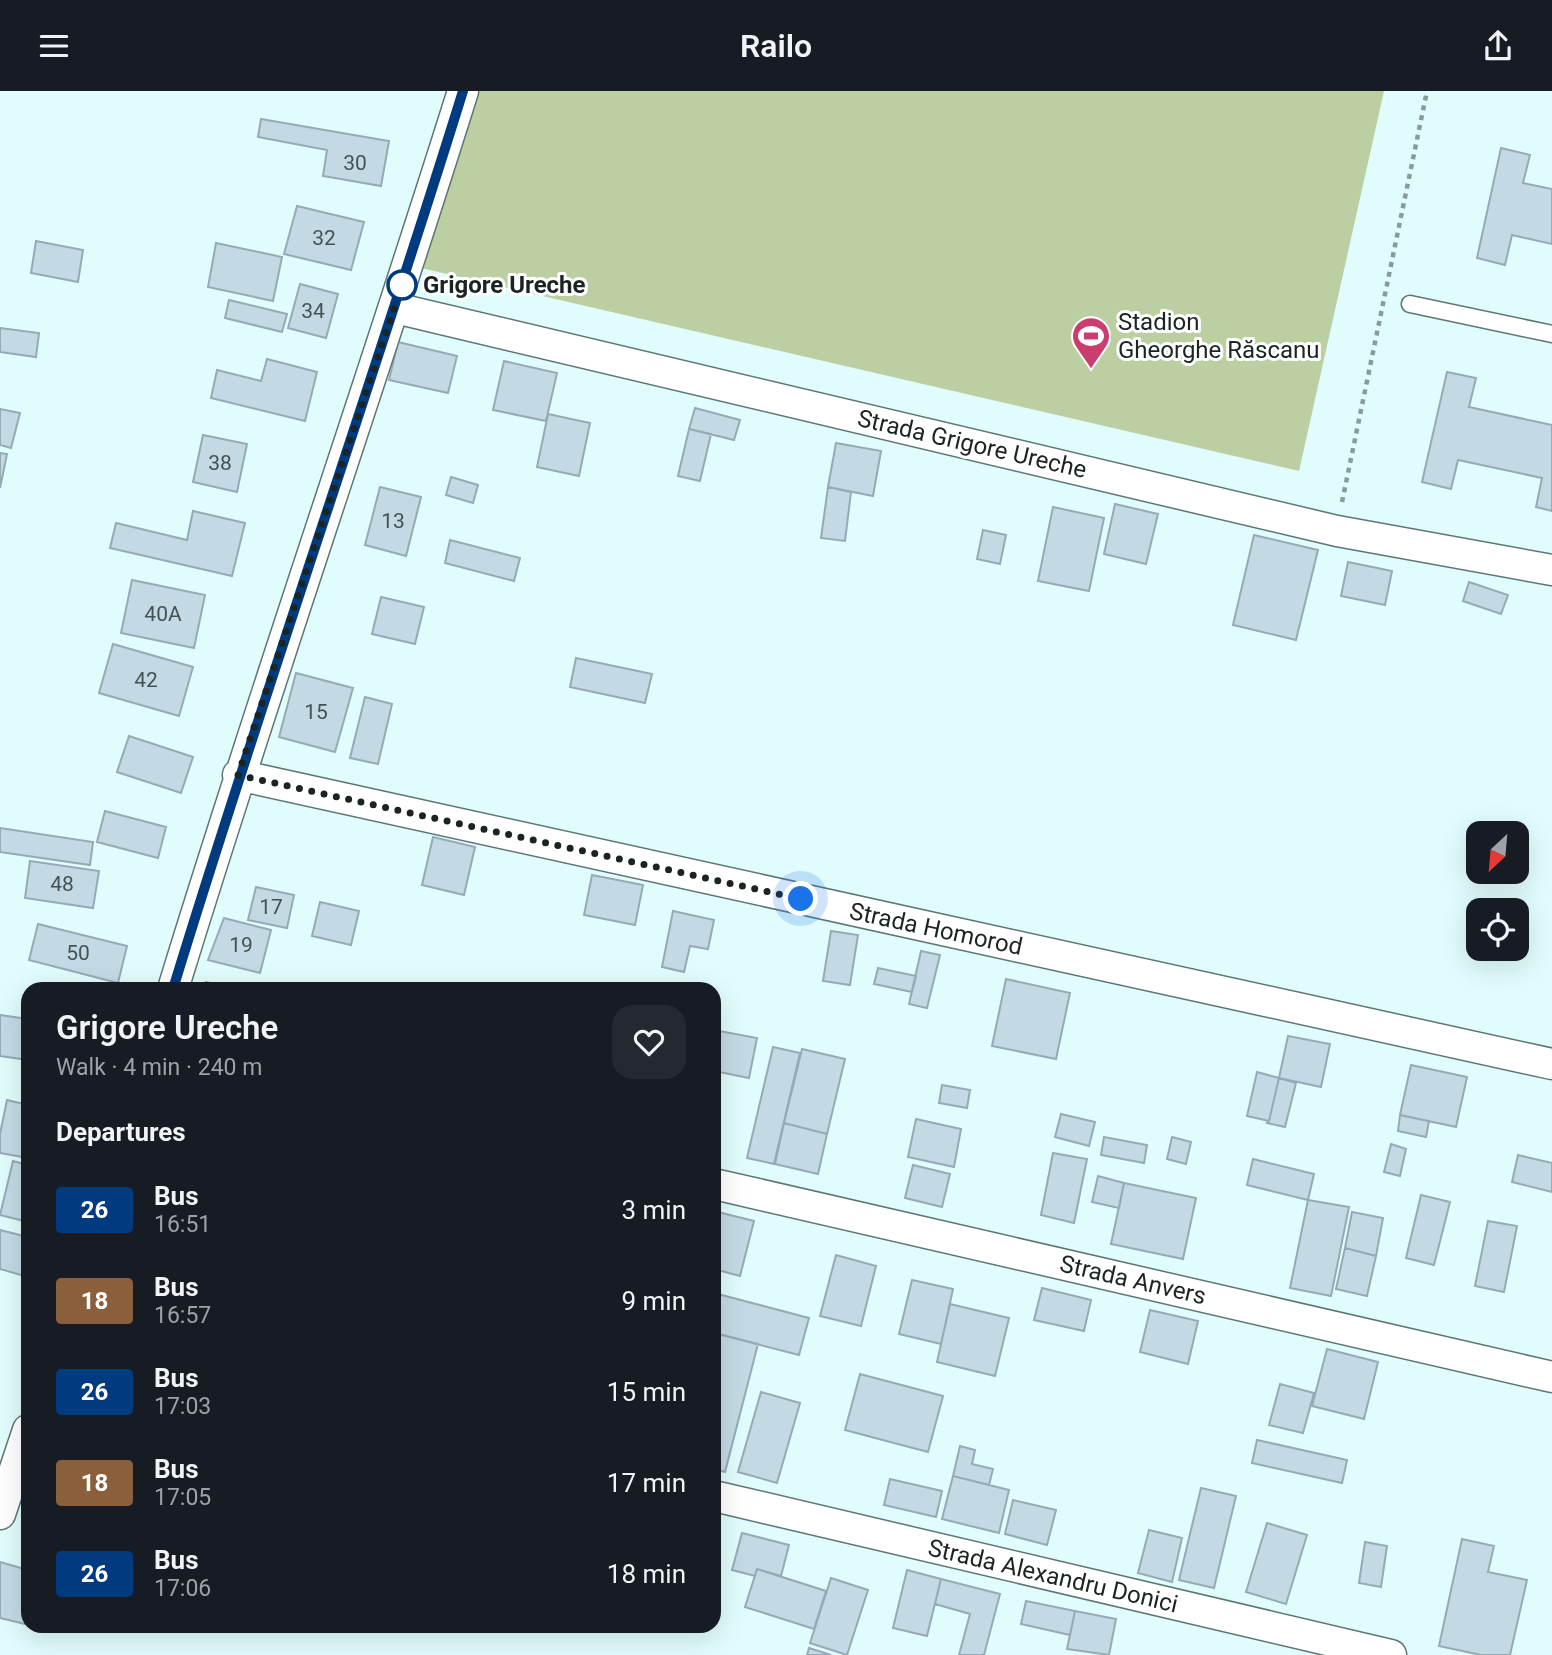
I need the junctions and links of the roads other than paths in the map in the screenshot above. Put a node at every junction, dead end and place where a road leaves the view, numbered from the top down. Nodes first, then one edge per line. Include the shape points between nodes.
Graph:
1 (463, 91) edge
2 (1410, 304) dead end
3 (395, 308) junction
4 (1552, 334) edge
5 (1552, 569) edge
6 (238, 775) junction
7 (175, 982) edge
8 (1552, 1064) edge
9 (721, 1186) edge
10 (1552, 1377) edge
11 (21, 1451) edge
12 (721, 1498) edge
13 (0, 1514) edge
14 (1391, 1655) edge

1 - 3 street
2 - 4 lane
3 - 5 street, Strada Grigore Ureche via 1337,531
3 - 6 street
6 - 7 street
6 - 8 street, Strada Homorod
9 - 10 street, Strada Anvers
11 - 13 street
12 - 14 street, Strada Alexandru Donici

